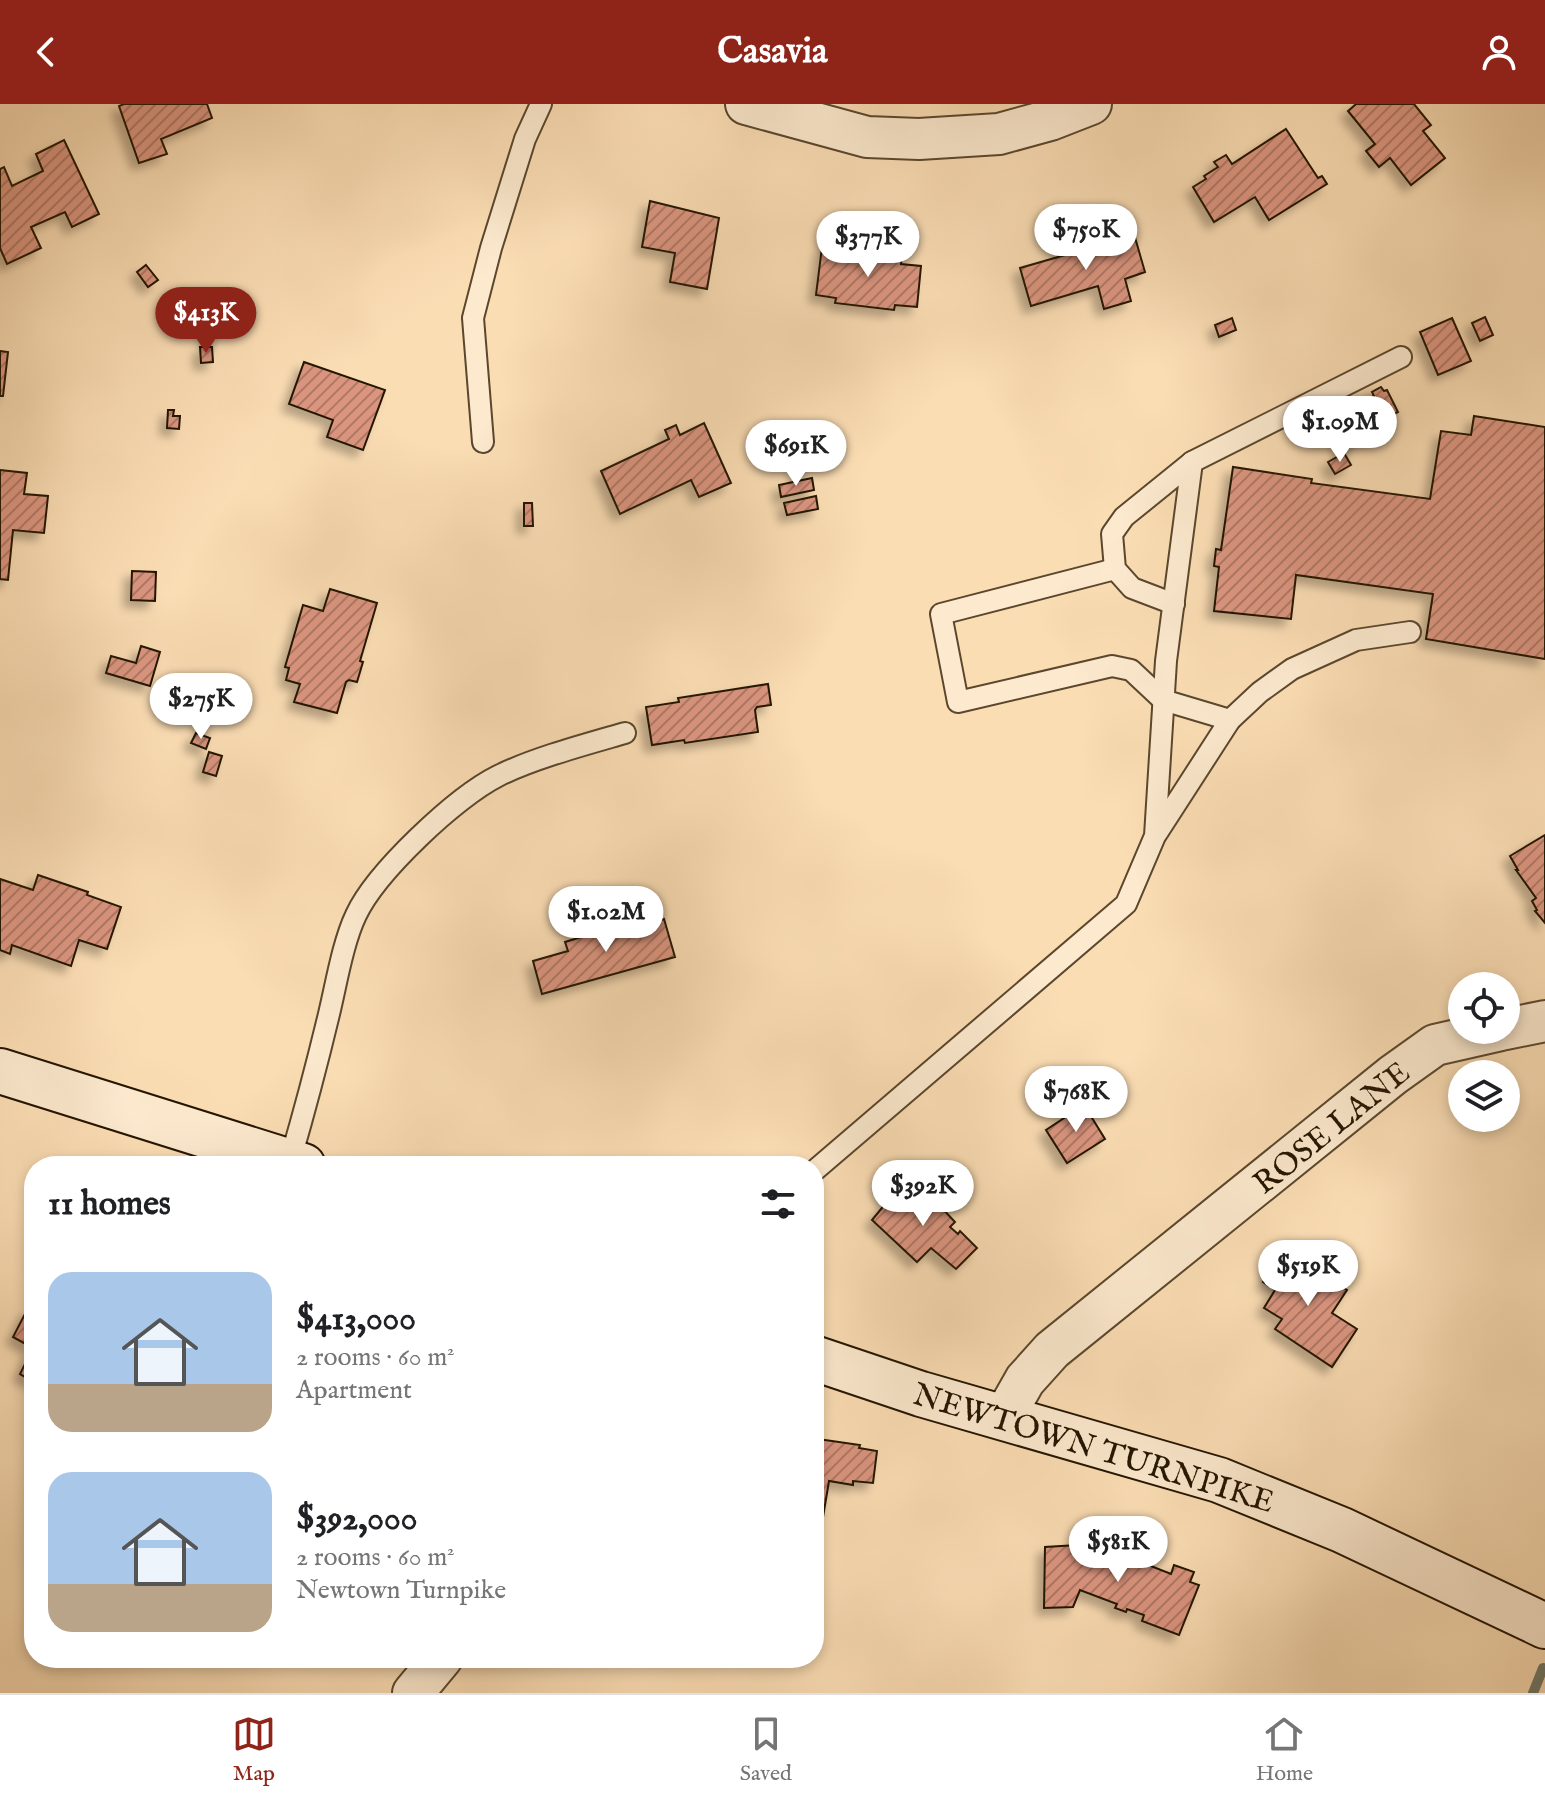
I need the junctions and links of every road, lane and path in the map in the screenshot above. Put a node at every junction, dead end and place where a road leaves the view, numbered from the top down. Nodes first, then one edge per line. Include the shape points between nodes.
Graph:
1 (541, 104) edge
2 (746, 104) edge
3 (1091, 104) edge
4 (1401, 357) dead end
5 (483, 442) dead end
6 (1192, 462) junction
7 (1115, 569) junction
8 (1174, 604) junction
9 (1410, 632) dead end
10 (1163, 700) junction
11 (1230, 720) junction
12 (625, 733) dead end
13 (1155, 836) junction
14 (1545, 1021) edge
15 (1520, 1026) edge
16 (1448, 1042) edge
17 (0, 1071) edge
18 (271, 1156) edge
19 (298, 1156) edge
20 (824, 1162) edge
21 (824, 1361) edge
22 (1004, 1417) junction
23 (1545, 1626) edge
24 (434, 1668) edge
25 (413, 1693) edge

1 - 5 lane via 521,153 473,318
2 - 3 street via 867,137 919,139 999,134
4 - 6 lane
6 - 7 lane via 1124,517 1112,534
6 - 8 lane
7 - 8 lane via 1132,588
7 - 10 lane via 941,614 958,702 1112,666 1131,670
8 - 10 lane
9 - 11 lane via 1356,640 1292,669
10 - 11 lane
10 - 13 lane
11 - 13 lane
12 - 19 lane via 498,776 446,813 375,887 356,915 337,978
13 - 20 lane via 1126,904
14 - 15 street, ROSE LANE
16 - 22 street, ROSE LANE via 1435,1045 1393,1075 1052,1350 1025,1380
17 - 18 street
21 - 22 street, NEWTOWN TURNPIKE
22 - 23 street, NEWTOWN TURNPIKE via 1240,1488
24 - 25 street

